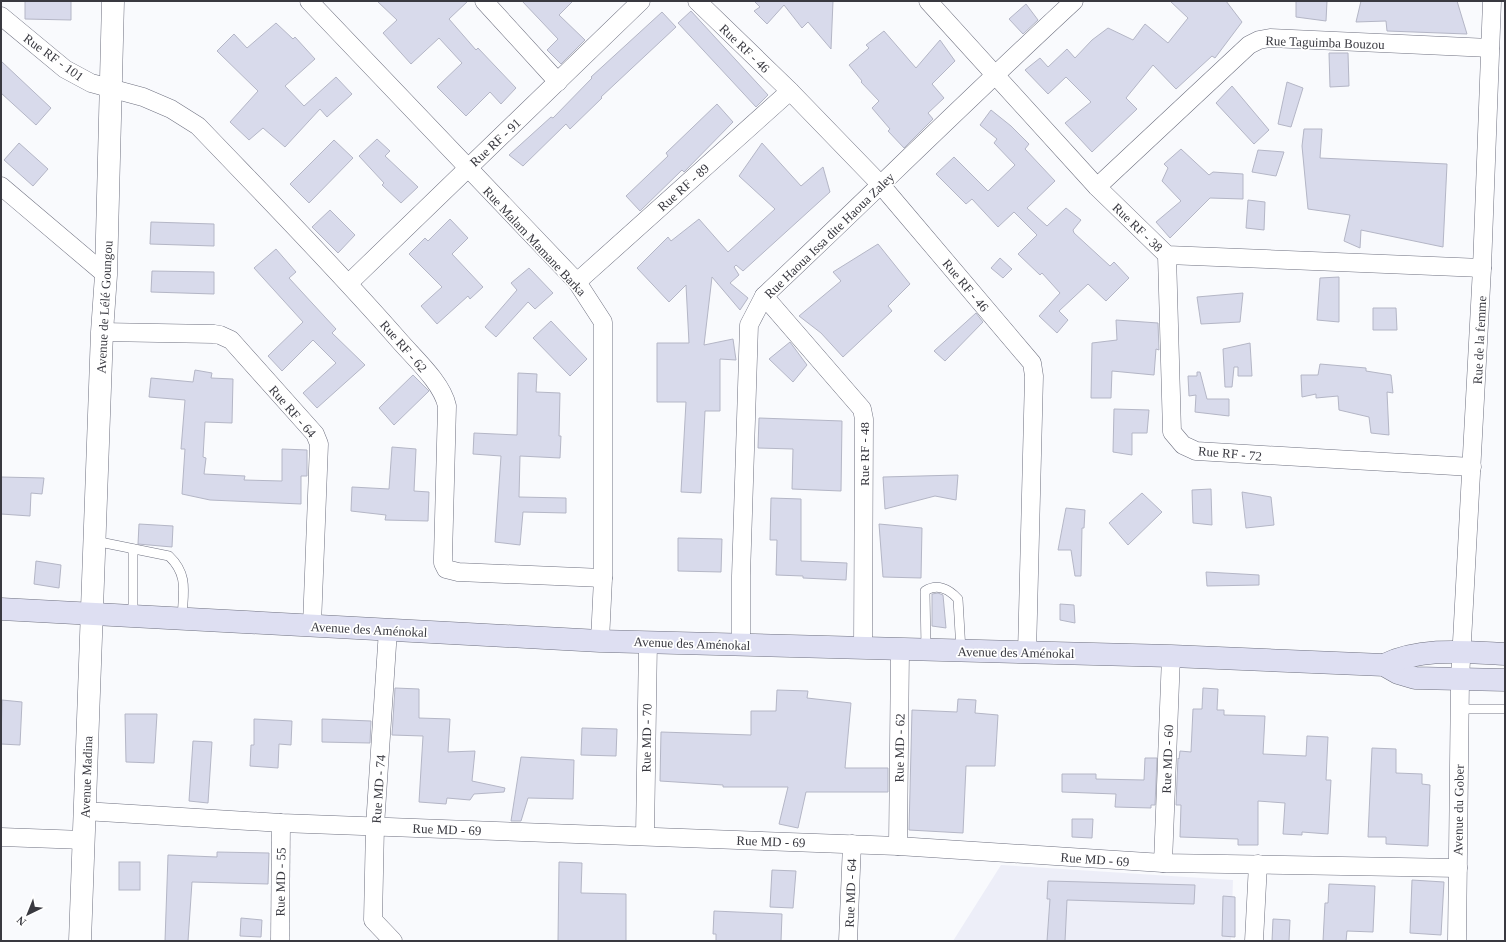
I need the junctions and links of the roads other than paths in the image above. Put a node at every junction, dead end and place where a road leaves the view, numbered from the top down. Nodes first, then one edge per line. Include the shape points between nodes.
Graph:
1 (114, 1) edge
2 (309, 1) edge
3 (484, 1) edge
4 (641, 1) edge
5 (697, 1) edge
6 (928, 1) edge
7 (1074, 1) edge
8 (1492, 1) edge
9 (1, 16) edge
10 (1490, 48) junction
11 (994, 74) junction
12 (558, 82) junction
13 (112, 89) junction
14 (790, 92) junction
15 (467, 168) junction
16 (881, 185) junction
17 (1, 186) edge
18 (1097, 187) junction
19 (1167, 255) junction
20 (1482, 268) junction
21 (106, 275) junction
22 (577, 282) junction
23 (349, 283) junction
24 (764, 296) junction
25 (102, 332) junction
26 (1472, 467) junction
27 (95, 541) junction
28 (133, 549) junction
29 (602, 578) junction
30 (1, 609) edge
31 (92, 614) junction
32 (133, 616) junction
33 (182, 619) junction
34 (312, 625) junction
35 (388, 630) junction
36 (741, 638) dead end
37 (600, 641) junction
38 (648, 641) junction
39 (864, 649) junction
40 (900, 649) junction
41 (926, 650) junction
42 (961, 651) junction
43 (1462, 652) junction
44 (1028, 653) junction
45 (1505, 654) edge
46 (1171, 656) junction
47 (1384, 664) junction
48 (1460, 679) junction
49 (1505, 680) edge
50 (1459, 709) junction
51 (1505, 709) edge
52 (84, 812) junction
53 (281, 822) junction
54 (375, 826) junction
55 (645, 836) junction
56 (1, 837) edge
57 (84, 840) junction
58 (852, 844) junction
59 (898, 846) junction
60 (1163, 863) junction
61 (1258, 864) junction
62 (1458, 868) junction
63 (80, 941) edge
64 (280, 941) edge
65 (393, 941) edge
66 (848, 941) edge
67 (1254, 941) edge
68 (1457, 941) edge

1 - 13 street, Avenue de Lélé Goungou
2 - 15 street, Rue Malam Mamane Barka
3 - 12 street
4 - 12 street, Rue RF - 91
5 - 14 street, Rue RF - 46
6 - 11 street, Rue RF - 38
7 - 11 street, Rue Haoua Issa dite Haoua Zaley
8 - 10 street, Rue de la femme
9 - 13 street, Rue RF - 101 via 65,69 91,83
10 - 18 street, Rue Taguimba Bouzou via 1270,38 1259,40 1249,45
10 - 20 street, Rue de la femme
11 - 16 street, Rue Haoua Issa dite Haoua Zaley
11 - 18 street, Rue RF - 38
12 - 15 street, Rue RF - 91
13 - 21 street, Avenue de Lélé Goungou
13 - 23 street, Rue RF - 62 via 143,97 171,109 198,126
14 - 16 street, Rue RF - 46
14 - 22 street, Rue RF - 89
15 - 22 street, Rue Malam Mamane Barka
15 - 23 street, Rue RF - 91
16 - 24 street, Rue Haoua Issa dite Haoua Zaley
16 - 44 street, Rue RF - 46 via 1032,363 1034,376
17 - 21 street
18 - 19 street, Rue RF - 38
19 - 20 street, Rue RF - 38
19 - 26 street, Rue RF - 72 via 1172,432 1183,445 1196,452
20 - 26 street, Rue de la femme
21 - 25 street, Avenue de Lélé Goungou
22 - 29 street, Rue Malam Mamane Barka via 603,322
23 - 29 street, Rue RF - 62 via 433,379 445,397 444,566 450,571 458,572
24 - 36 street, Rue Haoua Issa dite Haoua Zaley via 749,326
24 - 39 street, Rue RF - 48 via 862,409
25 - 27 street, Avenue de Lélé Goungou
25 - 34 street, Rue RF - 64 via 214,334 225,337 231,340 315,434 319,444
26 - 43 street, Rue de la femme
27 - 28 lane
27 - 31 street, Avenue de Lélé Goungou
28 - 32 lane
28 - 33 lane via 169,556 178,564 183,574
29 - 37 street, Rue Malam Mamane Barka
30 - 31 main road, Avenue des Aménokal
31 - 32 main road, Avenue des Aménokal
31 - 52 street, Avenue Madina
32 - 33 main road, Avenue des Aménokal
33 - 34 main road, Avenue des Aménokal
34 - 35 main road, Avenue des Aménokal
35 - 37 main road, Avenue des Aménokal
35 - 54 street, Rue MD - 74
37 - 38 main road, Avenue des Aménokal
38 - 39 main road, Avenue des Aménokal
38 - 55 street, Rue MD - 70
39 - 40 main road, Avenue des Aménokal
40 - 41 main road, Avenue des Aménokal
40 - 59 street, Rue MD - 62
41 - 42 main road, Avenue des Aménokal
41 - 42 lane via 926,591 935,587 948,590 958,599
42 - 44 main road, Avenue des Aménokal
43 - 45 main road, Avenue des Aménokal
43 - 47 main road, Avenue des Aménokal via 1414,654
43 - 48 street, Rue de la femme
44 - 46 main road, Avenue des Aménokal
46 - 47 main road, Avenue des Aménokal
46 - 60 street, Rue MD - 60
47 - 48 main road, Avenue des Aménokal via 1415,678
48 - 49 main road, Avenue des Aménokal
48 - 50 street, Avenue du Gober
50 - 51 lane
50 - 62 street, Avenue du Gober
52 - 53 street, Rue MD - 69
52 - 57 street, Avenue Madina
53 - 54 street, Rue MD - 69
53 - 64 street, Rue MD - 55
54 - 55 street, Rue MD - 69
54 - 65 street, Rue MD - 74 via 373,920
55 - 58 street, Rue MD - 69
56 - 57 street
57 - 63 street, Avenue Madina
58 - 59 street, Rue MD - 69
58 - 66 street, Rue MD - 64
59 - 60 street, Rue MD - 69
60 - 61 street, Rue MD - 69
61 - 62 street, Rue MD - 69
61 - 67 street
62 - 68 street, Avenue du Gober

